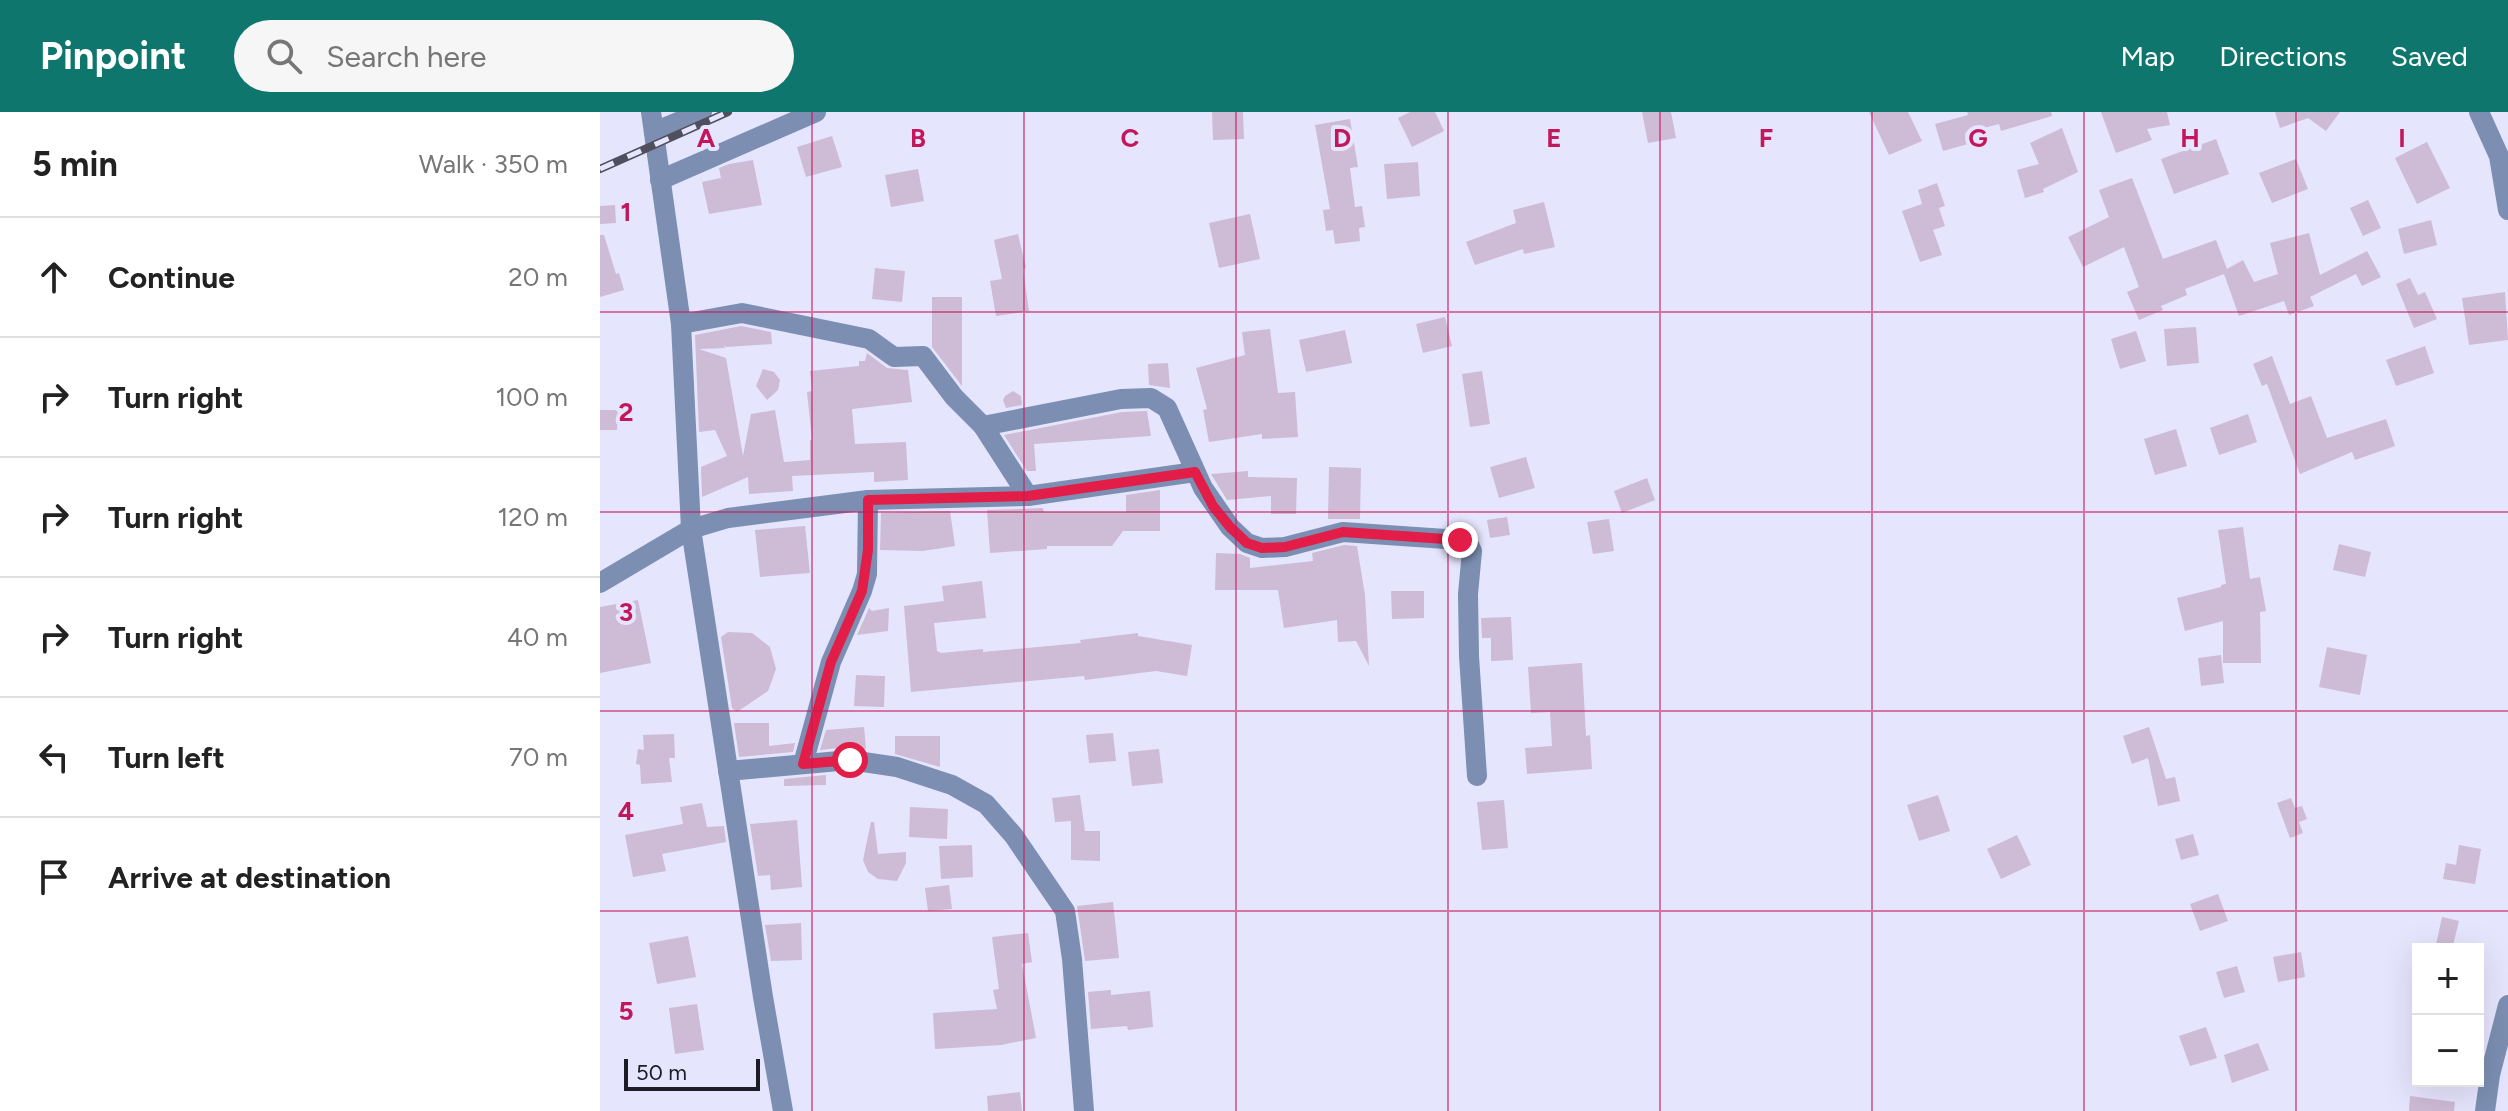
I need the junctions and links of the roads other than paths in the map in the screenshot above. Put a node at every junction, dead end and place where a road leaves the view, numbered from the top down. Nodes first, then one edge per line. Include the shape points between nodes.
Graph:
1 (702, 112) edge
2 (816, 112) edge
3 (2479, 112) edge
4 (652, 122) edge
5 (660, 180) junction
6 (2508, 210) edge
7 (681, 324) junction
8 (983, 426) junction
9 (1195, 472) junction
10 (1028, 496) junction
11 (868, 500) junction
12 (691, 529) junction
13 (600, 583) edge
14 (803, 764) junction
15 (728, 771) junction
16 (1477, 776) dead end
17 (2508, 1005) edge
18 (783, 1111) edge
19 (1084, 1111) edge
20 (2485, 1111) edge

1 - 4 street
2 - 5 street
3 - 6 street via 2499,156
4 - 5 street
5 - 7 street
7 - 8 street via 742,313 869,339 894,357 923,356
7 - 12 street
8 - 9 street via 1151,398 1167,408
8 - 10 street
9 - 10 street
9 - 16 street via 1230,527 1247,543 1262,548 1343,532 1468,543
10 - 11 street
11 - 12 street via 728,518
11 - 14 street via 862,591 831,662
12 - 13 street
12 - 15 street
14 - 15 street
14 - 19 street via 850,760 897,767 952,785 986,804 1014,836 1065,911
15 - 18 street
17 - 20 street

